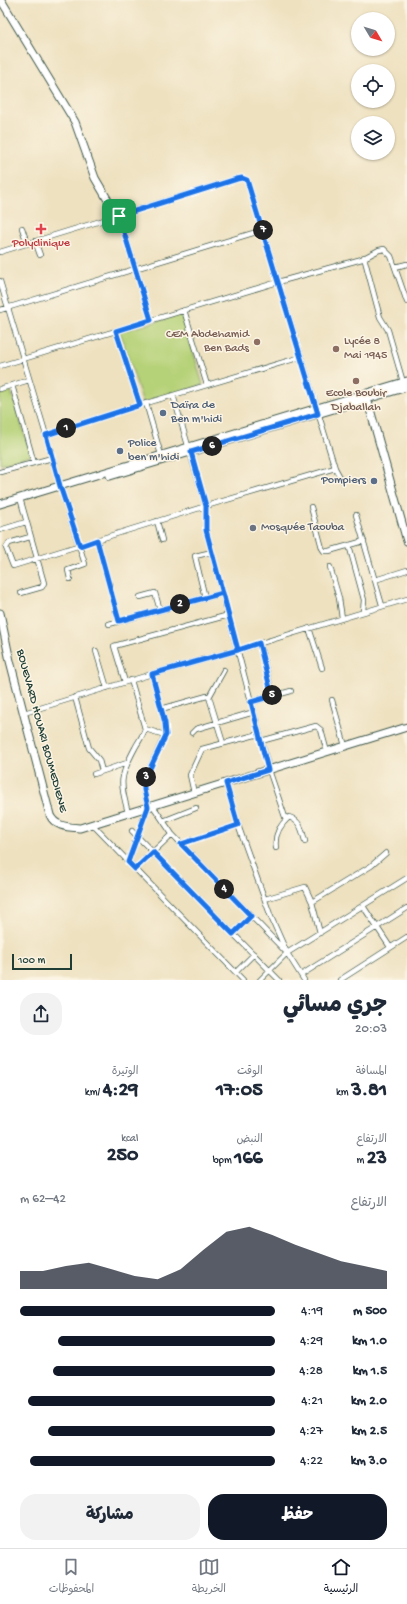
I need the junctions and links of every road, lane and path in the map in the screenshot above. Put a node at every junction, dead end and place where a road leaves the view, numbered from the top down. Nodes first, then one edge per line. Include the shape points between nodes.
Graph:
1 (1, 0) edge
2 (117, 216) junction
3 (22, 228) dead end
4 (263, 230) junction
5 (35, 241) junction
6 (27, 243) junction
7 (0, 252) edge
8 (40, 255) dead end
9 (364, 258) junction
10 (407, 264) edge
11 (395, 268) junction
12 (136, 269) junction
13 (0, 280) edge
14 (278, 282) junction
15 (407, 302) edge
16 (8, 307) junction
17 (0, 310) edge
18 (184, 310) junction
19 (151, 320) junction
20 (116, 331) junction
21 (301, 357) junction
22 (23, 359) junction
23 (0, 366) edge
24 (29, 380) junction
25 (406, 383) edge
26 (12, 385) junction
27 (207, 385) junction
28 (0, 389) edge
29 (173, 395) junction
30 (367, 396) junction
31 (146, 403) junction
32 (140, 405) junction
33 (317, 412) junction
34 (46, 435) junction
35 (190, 450) junction
36 (161, 455) junction
37 (52, 458) junction
38 (34, 463) junction
39 (334, 468) junction
40 (0, 472) edge
41 (341, 479) dead end
42 (61, 488) junction
43 (21, 500) junction
44 (0, 504) edge
45 (206, 506) junction
46 (311, 507) dead end
47 (0, 508) edge
48 (356, 515) dead end
49 (157, 521) junction
50 (26, 522) junction
51 (0, 530) edge
52 (406, 536) edge
53 (30, 537) junction
54 (97, 540) junction
55 (162, 540) dead end
56 (364, 541) junction
57 (349, 545) junction
58 (80, 546) junction
59 (212, 552) junction
60 (38, 559) junction
61 (330, 567) dead end
62 (407, 570) edge
63 (70, 579) dead end
64 (374, 580) junction
65 (21, 593) dead end
66 (223, 593) junction
67 (140, 597) dead end
68 (206, 598) junction
69 (407, 599) edge
70 (382, 605) junction
71 (160, 610) junction
72 (363, 611) junction
73 (0, 613) edge
74 (229, 615) junction
75 (342, 618) junction
76 (119, 621) junction
77 (108, 624) dead end
78 (309, 628) junction
79 (259, 643) junction
80 (238, 650) junction
81 (96, 651) dead end
82 (322, 668) dead end
83 (224, 670) dead end
84 (152, 674) junction
85 (131, 680) junction
86 (125, 682) junction
87 (107, 688) junction
88 (291, 691) dead end
89 (272, 696) junction
90 (75, 697) junction
91 (209, 697) junction
92 (332, 700) dead end
93 (251, 702) junction
94 (161, 709) junction
95 (254, 712) junction
96 (24, 713) junction
97 (218, 723) junction
98 (407, 726) edge
99 (145, 729) junction
100 (192, 733) dead end
101 (259, 734) junction
102 (166, 735) junction
103 (261, 741) junction
104 (223, 743) junction
105 (345, 746) junction
106 (327, 752) junction
107 (127, 763) junction
108 (268, 770) junction
109 (102, 771) junction
110 (94, 774) dead end
111 (226, 783) junction
112 (194, 793) junction
113 (150, 806) junction
114 (196, 808) dead end
115 (128, 813) junction
116 (286, 820) junction
117 (162, 821) junction
118 (92, 824) junction
119 (238, 825) junction
120 (132, 831) dead end
121 (172, 834) junction
122 (138, 837) junction
123 (305, 842) dead end
124 (181, 844) junction
125 (276, 848) dead end
126 (153, 852) junction
127 (386, 853) dead end
128 (128, 862) junction
129 (135, 869) junction
130 (407, 878) edge
131 (265, 899) junction
132 (312, 902) junction
133 (363, 906) junction
134 (407, 908) edge
135 (251, 916) junction
136 (377, 927) junction
137 (320, 932) junction
138 (233, 934) junction
139 (407, 937) edge
140 (390, 947) junction
141 (254, 954) junction
142 (287, 954) junction
143 (270, 970) junction
144 (236, 972) junction
145 (301, 975) junction
146 (243, 980) edge
147 (260, 980) edge
148 (279, 980) edge
149 (304, 980) edge
150 (340, 980) edge

1 - 2 street via 75,122 95,178
2 - 4 street via 242,178 249,184
2 - 5 street
2 - 12 street
3 - 6 street
4 - 12 street
4 - 14 street
5 - 6 street
5 - 8 street
6 - 7 street
9 - 11 street via 384,249 391,256
9 - 14 street
9 - 25 street via 380,317 388,330
10 - 11 street
11 - 15 street
12 - 16 street
12 - 19 street
13 - 16 street
14 - 18 street
14 - 21 street
16 - 17 street
16 - 22 street
18 - 19 street
18 - 27 street
19 - 20 street
20 - 22 street
20 - 32 street
21 - 27 street
21 - 33 street
22 - 23 street
22 - 24 street
24 - 26 street
24 - 34 street
25 - 30 street
26 - 28 street
26 - 38 street
27 - 29 street
29 - 31 street
29 - 35 street
30 - 33 street
30 - 52 street
31 - 32 street
31 - 36 street
32 - 34 street
33 - 35 street
33 - 39 street
34 - 37 street
35 - 36 street
35 - 42 street
35 - 45 street
36 - 42 street
37 - 38 street
37 - 42 street
38 - 40 street
39 - 41 street
39 - 45 street
42 - 43 street
42 - 58 street
43 - 44 street
43 - 47 street
43 - 50 street
45 - 49 street
45 - 59 street via 206,530
46 - 57 street via 324,551
48 - 56 street
49 - 54 street
49 - 55 street
50 - 51 street
50 - 53 street
53 - 60 street
53 - 60 street via 9,543 6,548 13,566
54 - 58 street
54 - 76 street
56 - 57 street
56 - 64 street
57 - 72 street via 364,600
58 - 60 street
58 - 63 street via 85,564 68,570
59 - 66 street
59 - 68 street via 194,556
60 - 65 street via 44,586
61 - 75 street
62 - 64 street
64 - 70 street
66 - 68 street
66 - 74 street
67 - 71 street via 155,593
68 - 71 street
69 - 70 street
70 - 72 street
71 - 76 street
72 - 75 street
73 - 96 street, BOUEVARD HOUARI BOUMEDIENE
74 - 80 street
74 - 86 street via 114,646
75 - 78 street
76 - 77 street
78 - 79 street
78 - 82 street
79 - 80 street
79 - 89 street
80 - 84 street
80 - 93 street
81 - 87 street
83 - 91 street
84 - 85 street
84 - 94 street
85 - 86 street
85 - 99 street
86 - 87 street
87 - 90 street
88 - 89 street
89 - 93 street
90 - 96 street
90 - 109 street via 89,748 99,760
91 - 94 street
91 - 97 street
92 - 105 street
93 - 95 street
94 - 102 street
95 - 97 street
95 - 101 street
96 - 118 street, BOUEVARD HOUARI BOUMEDIENE via 52,821 80,828
97 - 100 street via 196,729
97 - 104 street
98 - 105 street, BOUEVARD HOUARI BOUMEDIENE
99 - 102 street
99 - 107 street
101 - 103 street
101 - 104 street
102 - 113 street via 144,781 144,790
103 - 106 street via 316,726 321,730
103 - 108 street
104 - 112 street via 204,748 200,752 190,774
105 - 106 street, BOUEVARD HOUARI BOUMEDIENE
106 - 108 street, BOUEVARD HOUARI BOUMEDIENE
107 - 109 street
107 - 115 street via 122,782
108 - 111 street, BOUEVARD HOUARI BOUMEDIENE
108 - 116 street
109 - 110 street
111 - 112 street, BOUEVARD HOUARI BOUMEDIENE
111 - 119 street
112 - 113 street, BOUEVARD HOUARI BOUMEDIENE
113 - 115 street, BOUEVARD HOUARI BOUMEDIENE
113 - 117 street
113 - 122 street
114 - 117 street
115 - 118 street, BOUEVARD HOUARI BOUMEDIENE
116 - 123 street via 289,817 298,822
116 - 125 street via 275,839
117 - 121 street
118 - 128 street
119 - 124 street
119 - 131 street
120 - 122 street
121 - 124 street
121 - 126 street
122 - 126 street
122 - 128 street
124 - 135 street
126 - 129 street
126 - 138 street
127 - 132 street via 371,866
128 - 129 street
129 - 144 street
130 - 133 street
131 - 132 street via 305,887
131 - 142 street
132 - 137 street
133 - 136 street
133 - 137 street
134 - 136 street
135 - 138 street
135 - 142 street
136 - 140 street
136 - 145 street
137 - 142 street
138 - 141 street
139 - 140 street
140 - 150 street
141 - 143 street
141 - 144 street
142 - 143 street
142 - 145 street
143 - 147 street
143 - 148 street
144 - 146 street
145 - 149 street

